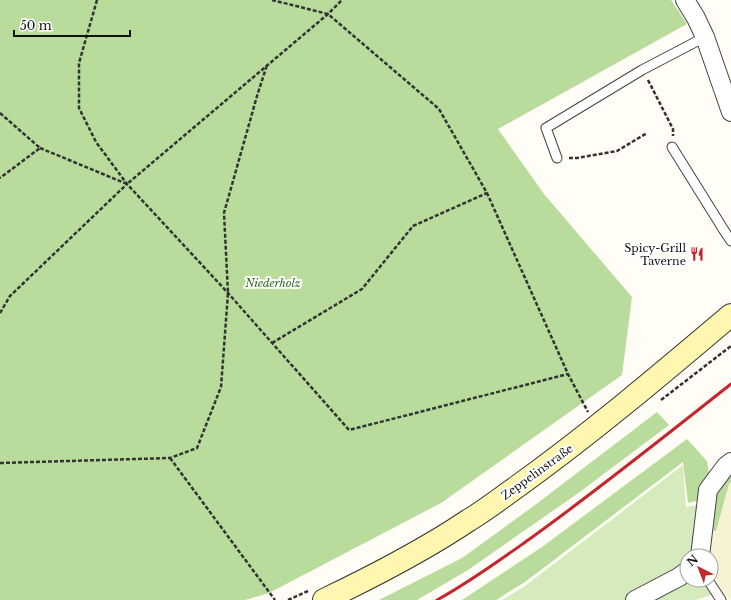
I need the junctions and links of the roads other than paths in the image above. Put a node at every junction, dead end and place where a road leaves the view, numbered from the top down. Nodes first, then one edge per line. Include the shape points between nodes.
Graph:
1 (685, 0) edge
2 (705, 37) junction
3 (731, 112) edge
4 (672, 147) road end
5 (557, 158) road end
6 (731, 241) edge
7 (729, 322) edge
8 (731, 462) edge
9 (701, 548) edge
10 (679, 577) edge
11 (713, 588) edge
12 (324, 600) edge
13 (635, 600) edge
14 (721, 600) edge

1 - 2 street
2 - 3 street
2 - 5 lane via 642,70 546,128
4 - 6 lane
7 - 12 main road, Zeppelinstraße via 550,463 470,520 422,550
8 - 9 street via 708,490
10 - 13 street
11 - 14 lane

